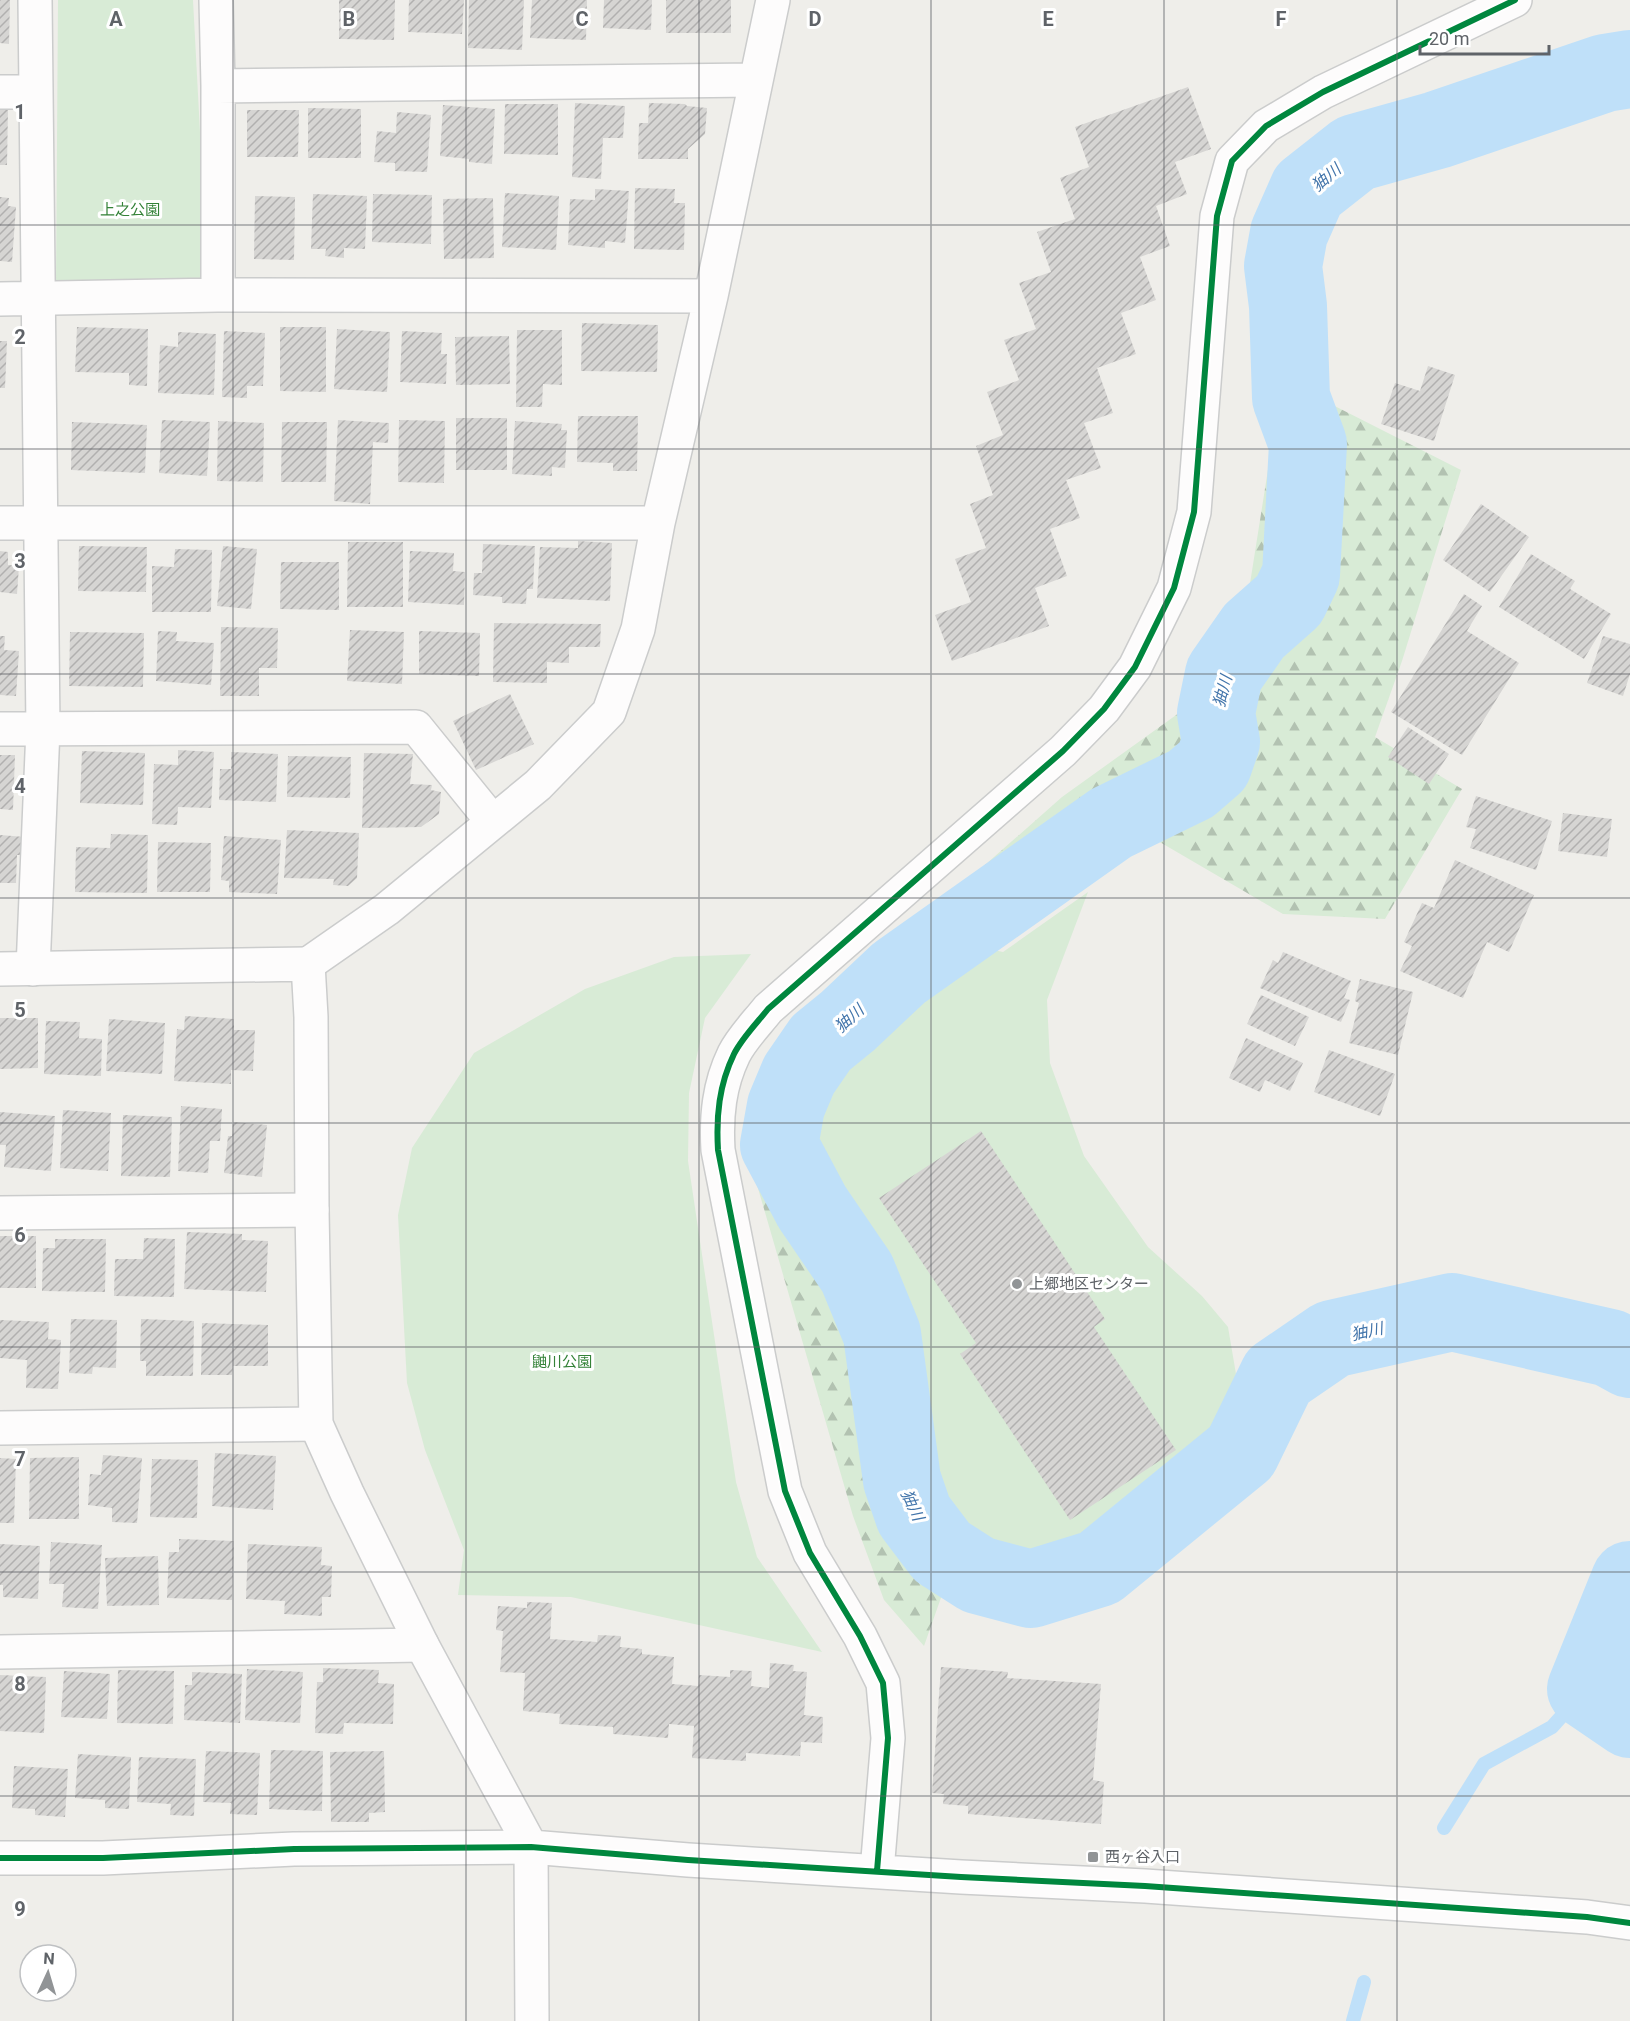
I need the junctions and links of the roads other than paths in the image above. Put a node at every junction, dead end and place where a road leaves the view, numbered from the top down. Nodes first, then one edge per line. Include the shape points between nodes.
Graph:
1 (35, 0) edge
2 (216, 0) edge
3 (773, 0) edge
4 (1515, 0) edge
5 (756, 80) junction
6 (218, 86) junction
7 (0, 92) edge
8 (36, 92) junction
9 (218, 295) junction
10 (711, 296) junction
11 (0, 299) edge
12 (37, 299) junction
13 (0, 523) edge
14 (41, 523) junction
15 (658, 523) junction
16 (0, 729) edge
17 (43, 729) junction
18 (493, 822) junction
19 (308, 964) junction
20 (0, 969) edge
21 (33, 969) junction
22 (312, 1210) junction
23 (0, 1213) edge
24 (316, 1424) junction
25 (0, 1428) edge
26 (422, 1645) junction
27 (0, 1652) edge
28 (531, 1847) junction
29 (0, 1858) edge
30 (877, 1871) junction
31 (1630, 1923) edge
32 (532, 2021) edge

1 - 8 street
2 - 6 street
3 - 5 street
4 - 30 street via 1323,92 1266,126 1232,161 1217,216 1194,512 1174,588 1135,667 1104,709 1063,751 862,931 768,1009 735,1052 721,1088 716,1121 718,1150 785,1491 810,1553 883,1683 888,1738
5 - 6 street
5 - 10 street
6 - 9 street
7 - 8 street
8 - 12 street
9 - 10 street
9 - 12 street
10 - 15 street
11 - 12 street
12 - 14 street
13 - 14 street
14 - 15 street
14 - 17 street
15 - 18 street via 638,629 609,712 538,785
16 - 17 street
17 - 18 street via 416,727
17 - 21 street
18 - 19 street via 387,909
19 - 21 street
19 - 22 street
20 - 21 street
22 - 23 street
22 - 24 street
24 - 25 street
24 - 26 street
26 - 27 street
26 - 28 street
28 - 29 street
28 - 30 street
28 - 32 street
30 - 31 street via 1157,1887

